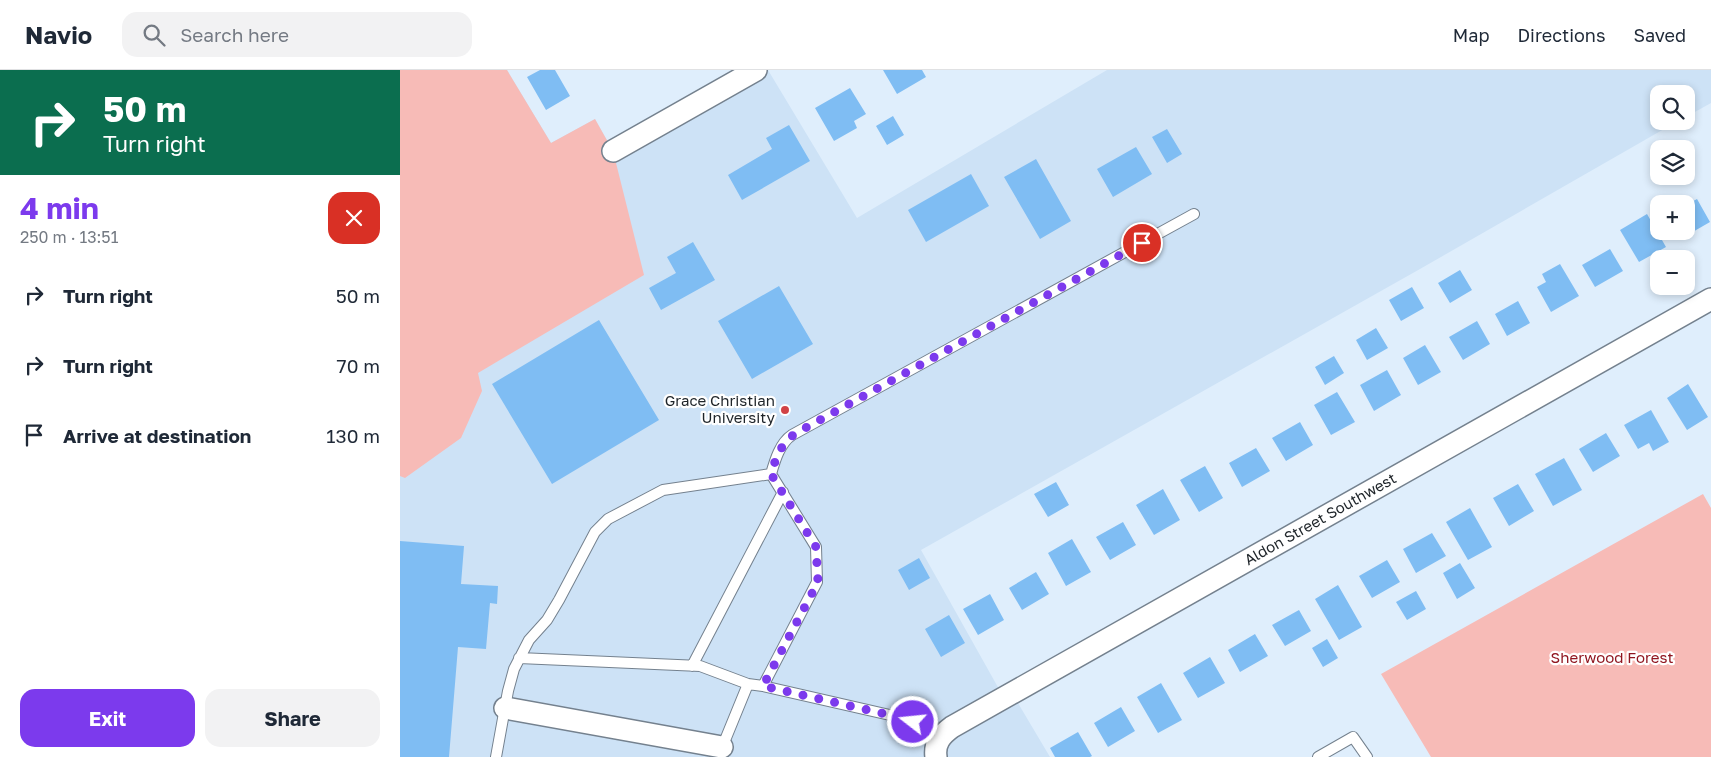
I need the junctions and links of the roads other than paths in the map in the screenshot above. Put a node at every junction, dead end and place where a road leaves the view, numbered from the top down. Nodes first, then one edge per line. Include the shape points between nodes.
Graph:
1 (756, 70) edge
2 (613, 151) dead end
3 (1194, 214) dead end
4 (1711, 299) edge
5 (771, 474) junction
6 (783, 492) junction
7 (519, 658) junction
8 (692, 666) junction
9 (748, 684) junction
10 (763, 686) junction
11 (505, 708) junction
12 (937, 747) edge
13 (720, 752) edge
14 (496, 757) edge
15 (1318, 757) edge
16 (1367, 757) edge

1 - 2 street
3 - 5 lane via 792,435 777,456
4 - 12 street, Aldon Street Southwest via 952,727
5 - 6 lane
5 - 7 lane via 663,490 608,519 595,532 556,606
6 - 8 lane
6 - 10 lane via 816,547 818,582
7 - 8 lane
7 - 11 lane via 510,680
8 - 9 lane
9 - 10 lane
9 - 13 lane
10 - 12 lane via 903,718 921,726
11 - 13 street
11 - 14 lane
15 - 16 lane via 1354,737

